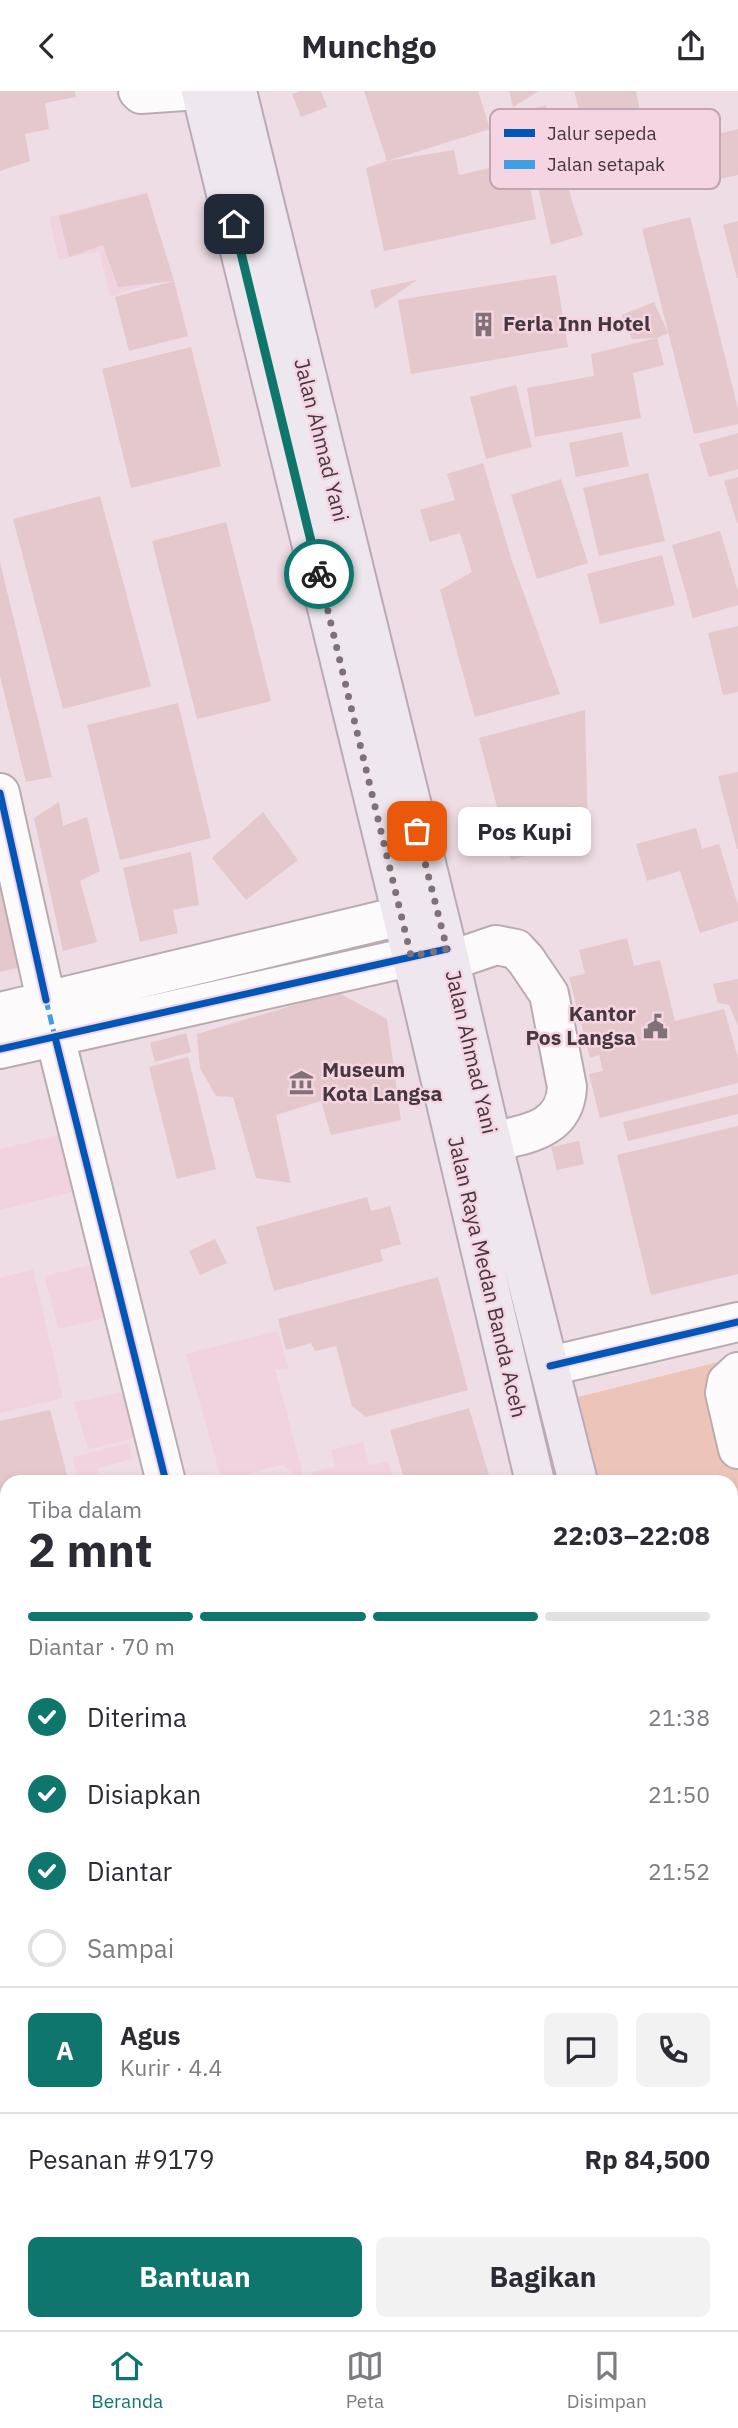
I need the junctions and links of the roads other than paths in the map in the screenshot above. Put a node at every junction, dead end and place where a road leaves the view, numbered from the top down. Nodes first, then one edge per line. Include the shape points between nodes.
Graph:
1 (138, 91) edge
2 (184, 91) edge
3 (201, 91) edge
4 (237, 91) edge
5 (0, 793) edge
6 (419, 911) junction
7 (436, 955) junction
8 (46, 1000) junction
9 (0, 1012) edge
10 (55, 1037) junction
11 (0, 1049) edge
12 (492, 1142) junction
13 (738, 1322) edge
14 (550, 1366) junction
15 (738, 1372) edge
16 (738, 1449) edge
17 (164, 1475) edge
18 (534, 1475) edge
19 (576, 1475) edge

1 - 2 street
3 - 6 main road
4 - 6 main road, Jalan Ahmad Yani
5 - 8 street
6 - 7 main road, Jalan Ahmad Yani
6 - 8 street
7 - 10 street
7 - 12 main road, Jalan Ahmad Yani
7 - 12 street via 482,952 496,945 516,949 549,994 566,1100 547,1125
7 - 18 main road, Jalan Raya Medan Banda Aceh
8 - 9 street
10 - 11 street
10 - 17 street
12 - 14 main road, Jalan Ahmad Yani
13 - 14 street
14 - 19 main road, Jalan Ahmad Yani
15 - 16 street via 727,1382 725,1393

